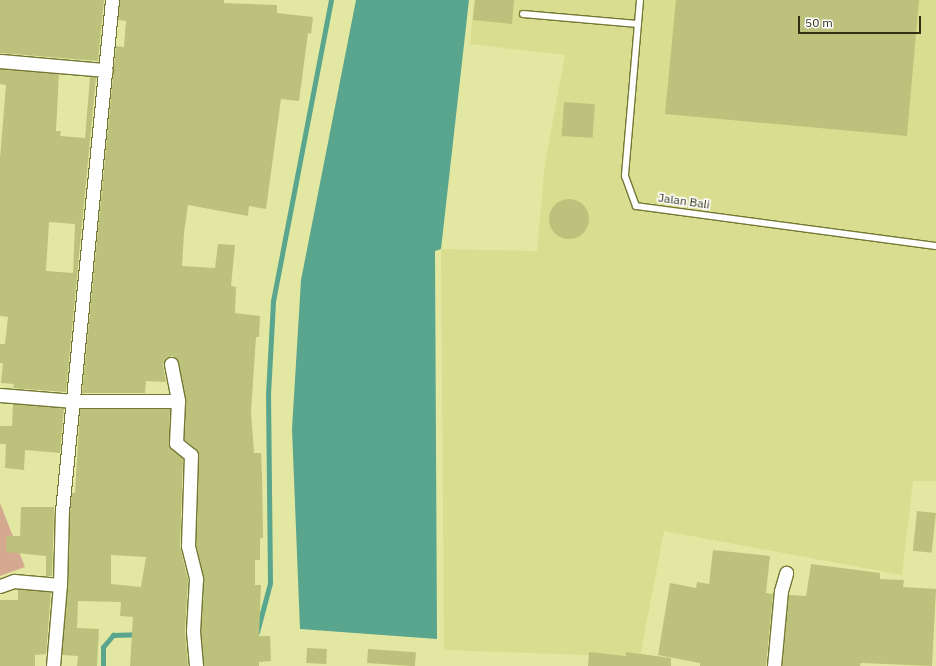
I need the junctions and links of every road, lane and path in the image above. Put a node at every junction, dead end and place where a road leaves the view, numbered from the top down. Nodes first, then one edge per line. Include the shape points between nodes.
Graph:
1 (112, 0) edge
2 (640, 0) edge
3 (523, 14) dead end
4 (638, 24) junction
5 (0, 61) edge
6 (106, 70) junction
7 (936, 246) edge
8 (171, 364) dead end
9 (0, 395) edge
10 (74, 401) junction
11 (178, 401) junction
12 (786, 573) dead end
13 (60, 585) junction
14 (0, 586) edge
15 (54, 666) edge
16 (196, 666) edge
17 (774, 666) edge

1 - 6 street
2 - 4 lane, Jalan Bali
3 - 4 lane
4 - 7 lane, Jalan Bali via 625,176 636,206
5 - 6 street
6 - 10 street
8 - 11 street
9 - 10 street
10 - 11 street
10 - 13 street via 62,511
11 - 16 street via 176,443 191,455 188,546 196,579
12 - 17 street via 781,591
13 - 14 street via 14,581
13 - 15 street

